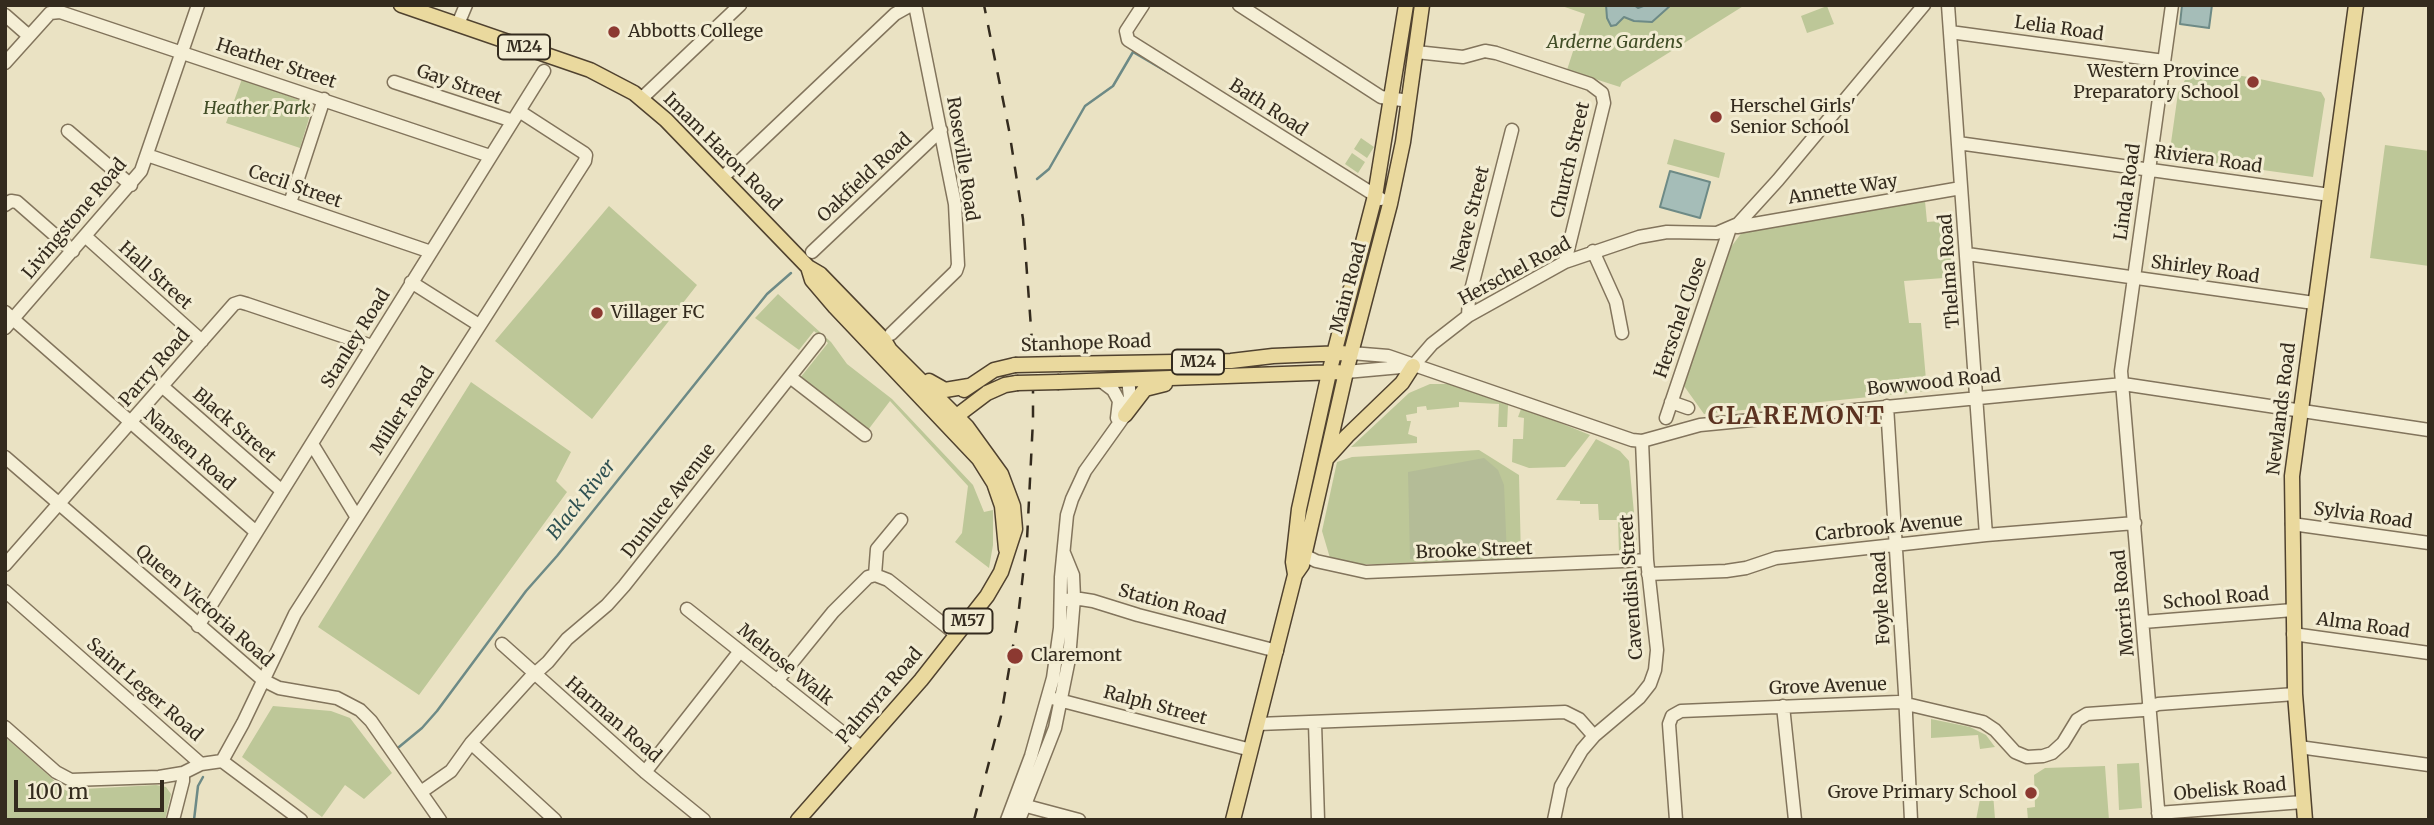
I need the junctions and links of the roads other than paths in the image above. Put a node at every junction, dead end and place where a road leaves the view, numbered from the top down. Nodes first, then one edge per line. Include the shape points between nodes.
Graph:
1 (198, 5) edge
2 (401, 5) edge
3 (466, 5) edge
4 (913, 5) edge
5 (1143, 5) edge
6 (1238, 5) edge
7 (1406, 5) edge
8 (1422, 5) edge
9 (1924, 5) edge
10 (1948, 5) edge
11 (2172, 5) edge
12 (2356, 5) edge
13 (731, 8) edge
14 (5, 16) edge
15 (458, 24) junction
16 (1950, 32) junction
17 (29, 36) junction
18 (182, 52) junction
19 (1416, 52) junction
20 (2164, 61) junction
21 (5, 62) edge
22 (544, 71) dead end
23 (394, 82) dead end
24 (1392, 98) junction
25 (324, 99) junction
26 (641, 99) junction
27 (1409, 101) junction
28 (516, 116) junction
29 (941, 130) junction
30 (1512, 130) dead end
31 (68, 131) dead end
32 (1958, 143) junction
33 (147, 155) junction
34 (490, 156) junction
35 (2149, 169) junction
36 (722, 178) junction
37 (131, 185) junction
38 (1961, 188) junction
39 (2330, 195) junction
40 (1376, 196) junction
41 (290, 203) junction
42 (1390, 204) junction
43 (5, 205) edge
44 (1730, 229) junction
45 (85, 236) junction
46 (73, 251) junction
47 (812, 251) dead end
48 (1593, 251) junction
49 (431, 252) junction
50 (1967, 254) junction
51 (1564, 262) junction
52 (808, 268) junction
53 (2134, 277) junction
54 (411, 282) junction
55 (2314, 303) junction
56 (1468, 316) junction
57 (8, 319) edge
58 (479, 325) junction
59 (1622, 333) dead end
60 (887, 337) junction
61 (819, 340) dead end
62 (202, 341) junction
63 (372, 346) junction
64 (1352, 353) junction
65 (1334, 354) junction
66 (1062, 364) junction
67 (1413, 366) junction
68 (1346, 372) junction
69 (1329, 373) junction
70 (1204, 376) junction
71 (790, 377) junction
72 (1128, 379) junction
73 (1101, 381) junction
74 (2123, 384) junction
75 (969, 386) junction
76 (163, 387) junction
77 (1976, 398) junction
78 (1671, 402) junction
79 (1887, 407) junction
80 (1688, 408) dead end
81 (2299, 412) junction
82 (946, 414) junction
83 (1125, 415) junction
84 (1666, 418) dead end
85 (131, 422) junction
86 (1114, 428) junction
87 (2429, 430) edge
88 (865, 435) dead end
89 (1642, 441) junction
90 (312, 444) junction
91 (5, 457) edge
92 (1326, 459) junction
93 (282, 491) junction
94 (59, 503) junction
95 (356, 516) junction
96 (901, 520) dead end
97 (2135, 523) junction
98 (2292, 524) junction
99 (256, 532) junction
100 (1986, 535) junction
101 (2429, 543) edge
102 (1896, 544) junction
103 (1299, 552) junction
104 (1064, 553) junction
105 (1006, 557) junction
106 (1647, 560) junction
107 (5, 565) edge
108 (1648, 574) junction
109 (874, 575) junction
110 (5, 591) edge
111 (1074, 598) junction
112 (1061, 606) junction
113 (687, 609) dead end
114 (2293, 610) junction
115 (2143, 622) junction
116 (198, 626) junction
117 (2293, 634) junction
118 (957, 635) junction
119 (502, 644) dead end
120 (1277, 651) junction
121 (740, 652) junction
122 (2429, 653) edge
123 (535, 674) junction
124 (263, 680) junction
125 (777, 681) junction
126 (2295, 694) junction
127 (1055, 698) junction
128 (1905, 703) junction
129 (1783, 706) junction
130 (2150, 707) junction
131 (1315, 723) junction
132 (1258, 724) junction
133 (5, 727) edge
134 (1594, 736) junction
135 (471, 743) junction
136 (2299, 747) junction
137 (862, 748) junction
138 (1251, 750) junction
139 (222, 761) junction
140 (201, 764) junction
141 (2429, 765) edge
142 (645, 772) junction
143 (183, 773) junction
144 (1036, 778) junction
145 (421, 792) junction
146 (2304, 802) junction
147 (1019, 804) junction
148 (1046, 812) junction
149 (2159, 816) edge
150 (173, 820) edge
151 (301, 820) edge
152 (440, 820) edge
153 (555, 820) edge
154 (704, 820) edge
155 (798, 820) edge
156 (1007, 820) edge
157 (1019, 820) edge
158 (1079, 820) edge
159 (1233, 820) edge
160 (1318, 820) edge
161 (1553, 820) edge
162 (1676, 820) edge
163 (1795, 820) edge
164 (1911, 820) edge
165 (2305, 820) edge

1 - 18 street, Livingstone Road
2 - 15 main road, Imam Haron Road / M24
3 - 15 street
4 - 29 street, Roseville Road
4 - 36 street via 895,14
5 - 40 street, Bath Road via 1126,31 1128,40
6 - 24 street via 1381,97
7 - 24 main road, Main Road
8 - 19 main road, Main Road
9 - 44 street via 1754,208
10 - 16 street, Thelma Road
11 - 20 street, Linda Road
12 - 39 main road, Newlands Road
13 - 26 street
14 - 17 street
15 - 26 main road, Imam Haron Road / M24 via 590,70
16 - 20 street, Lelia Road
16 - 32 street, Thelma Road
17 - 18 street, Heather Street via 50,13 65,13
17 - 21 street
18 - 25 street, Heather Street
18 - 33 street, Livingstone Road
19 - 27 main road, Main Road
19 - 51 street, Church Street via 1450,56 1496,53 1590,84 1602,93 1604,104
20 - 35 street, Linda Road
22 - 28 street, Stanley Road
23 - 28 street, Gay Street
24 - 27 street
24 - 40 main road, Main Road
25 - 34 street, Heather Street
25 - 41 street
26 - 36 main road, Imam Haron Road / M24
27 - 42 main road, Main Road
28 - 34 street, Stanley Road
28 - 58 street, Miller Road via 582,151 586,158
29 - 47 street, Oakfield Road
29 - 60 street, Roseville Road via 955,204 957,269
30 - 56 street, Neave Street
31 - 37 street
32 - 35 street, Riviera Road
32 - 38 street, Thelma Road
33 - 37 street, Livingstone Road
33 - 41 street, Cecil Street
34 - 49 street, Stanley Road
35 - 39 street, Riviera Road
35 - 53 street, Linda Road
36 - 52 main road, Imam Haron Road / M24
37 - 45 street, Livingstone Road
38 - 44 street, Annette Way
38 - 50 street, Thelma Road
39 - 55 main road, Newlands Road
40 - 42 street, Bath Road
40 - 65 main road, Main Road
41 - 49 street, Cecil Street
42 - 64 main road, Main Road
43 - 46 street via 17,202
44 - 48 street, Herschel Road via 1652,234
44 - 78 street, Herschel Close
45 - 46 street, Livingstone Road
45 - 62 street, Hall Street
46 - 57 street, Livingstone Road
48 - 51 street, Herschel Road
48 - 59 street via 1616,302
49 - 54 street, Stanley Road
50 - 53 street, Shirley Road
50 - 77 street, Thelma Road
51 - 56 street, Herschel Road
52 - 60 main road, Imam Haron Road / M24
52 - 82 main road, Imam Haron Road / M24 via 812,280 835,307
53 - 55 street, Shirley Road
53 - 74 street, Linda Road
54 - 58 street
54 - 63 street, Stanley Road
55 - 81 main road, Newlands Road
56 - 67 street, Herschel Road
57 - 85 street, Nansen Road
58 - 95 street, Miller Road
60 - 75 main road via 939,389
60 - 82 main road, Imam Haron Road / M24 via 890,350
61 - 71 street, Dunluce Avenue
62 - 63 street, Parry Road via 240,302
62 - 76 street, Parry Road
63 - 90 street, Stanley Road
64 - 65 main road, Bowwood Road / M24
64 - 67 street, Bowwood Road via 1388,356
64 - 68 main road, Main Road
65 - 66 main road, Stanhope Road / M24
65 - 69 main road, Main Road
66 - 72 main road via 1072,370 1119,371
66 - 75 main road, Stanhope Road / M24, bridge via 1015,365 994,370
67 - 68 street, Bowwood Road
67 - 89 street, Bowwood Road
67 - 92 main road via 1402,383
68 - 69 main road, Bowwood Road / M24
68 - 92 main road, Main Road
69 - 70 main road, Stanhope Road / M24
69 - 103 main road, Main Road via 1299,509
70 - 72 main road, Stanhope Road / M24
70 - 83 main road via 1149,387
71 - 88 street
71 - 123 street, Dunluce Avenue via 624,586
72 - 73 main road, Stanhope Road / M24
72 - 83 street
73 - 82 main road, Stanhope Road / M24, bridge via 1004,385
73 - 86 street via 1119,401
74 - 77 street, Bowwood Road
74 - 81 street, Bowwood Road
74 - 97 street, Morris Road
75 - 82 main road, Stanhope Road / M24
76 - 85 street, Parry Road
76 - 93 street, Black Street
77 - 79 street, Bowwood Road
77 - 100 street, Thelma Road
78 - 80 street
78 - 84 street, Herschel Close
79 - 89 street, Bowwood Road via 1700,425
79 - 102 street, Foyle Road
81 - 87 street, Bowwood Road
81 - 98 main road, Newlands Road
82 - 105 main road via 994,483 1002,506
82 - 105 main road, Palmyra Road / M57 via 979,442 1001,474 1013,506 1015,529
83 - 86 street
85 - 94 street, Parry Road
85 - 99 street, Nansen Road
86 - 104 street via 1072,499
89 - 106 street, Cavendish Street
90 - 93 street, Stanley Road
90 - 95 street
91 - 94 street, Queen Victoria Road
92 - 103 main road, Main Road
93 - 99 street, Stanley Road
94 - 107 street, Parry Road
94 - 116 street, Queen Victoria Road
95 - 124 street, Miller Road via 295,614
96 - 109 street via 877,549
97 - 100 street, Carbrook Avenue
97 - 115 street, Morris Road
98 - 101 street, Sylvia Road
98 - 114 main road, Newlands Road
99 - 116 street, Stanley Road
100 - 102 street, Carbrook Avenue
102 - 108 street, Carbrook Avenue via 1776,558 1746,568
102 - 128 street, Foyle Road
103 - 106 street, Brooke Street via 1366,572
103 - 120 main road, Main Road
104 - 111 street via 1073,575
104 - 112 street
105 - 118 main road, Palmyra Road / M57 via 987,596
106 - 108 street, Cavendish Street
108 - 134 street, Cavendish Street via 1657,650 1653,677 1639,698
109 - 118 street via 888,580
109 - 125 street via 833,612
110 - 140 street, Saint Leger Road
111 - 112 street
111 - 120 street, Station Road
111 - 127 street via 1071,645
112 - 127 street
113 - 121 street, Melrose Walk
114 - 115 street, School Road
114 - 117 main road, Newlands Road
115 - 130 street, Morris Road
116 - 124 street, Queen Victoria Road
117 - 122 street, Alma Road
117 - 126 main road, Newlands Road
118 - 137 main road, Palmyra Road / M57
119 - 123 street, Harman Road
120 - 132 main road, Main Road
121 - 125 street, Melrose Walk
121 - 142 street
123 - 135 street, Dunluce Avenue
123 - 142 street, Harman Road
124 - 139 street, Miller Road
124 - 145 street, Queen Victoria Road via 353,705 370,721
125 - 137 street, Melrose Walk
126 - 130 street, Grove Avenue
126 - 136 main road, Newlands Road
127 - 138 street, Ralph Street
127 - 144 street via 1055,728
127 - 147 street via 1031,756
128 - 129 street, Grove Avenue
128 - 130 street, Grove Avenue via 1983,722 2015,752 2027,757 2052,753 2081,716
128 - 164 street, Foyle Road
129 - 162 street, Grove Avenue via 1681,711 1672,716
129 - 163 street
130 - 149 street, Morris Road
131 - 132 street
131 - 134 street via 1565,712 1579,719
131 - 160 street
132 - 138 main road, Main Road
133 - 143 street via 68,780
134 - 161 street, Cavendish Street via 1561,786
135 - 145 street, Dunluce Avenue via 451,771
135 - 153 street
136 - 141 street
136 - 146 main road, Newlands Road
137 - 155 main road, Palmyra Road / M57
138 - 159 main road, Main Road
139 - 140 street, Saint Leger Road
139 - 151 street
140 - 143 street
142 - 154 street, Harman Road
143 - 150 street
144 - 147 street
144 - 148 street via 1038,799
145 - 152 street, Queen Victoria Road
146 - 149 street, Obelisk Road
146 - 165 main road, Newlands Road
147 - 148 street
147 - 156 street
147 - 157 street
148 - 158 street

